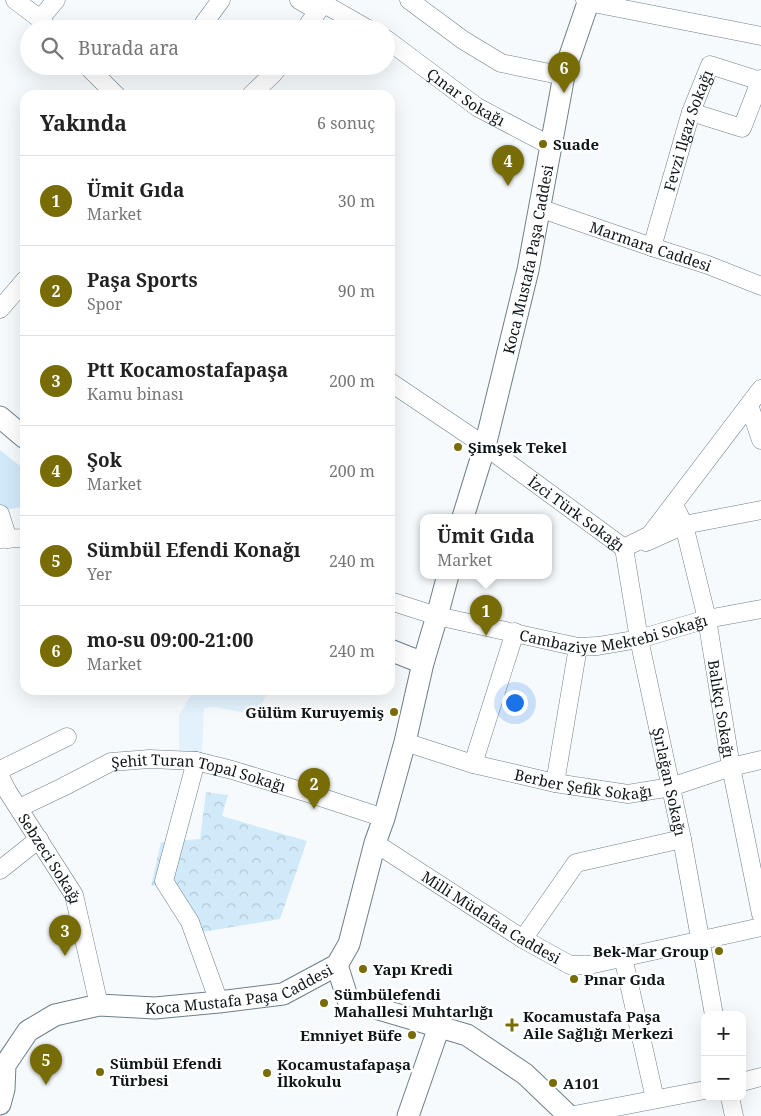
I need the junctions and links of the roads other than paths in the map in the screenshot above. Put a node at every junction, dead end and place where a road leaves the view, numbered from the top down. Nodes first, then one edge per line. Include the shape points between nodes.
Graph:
1 (15, 0) edge
2 (56, 0) edge
3 (221, 0) edge
4 (299, 0) edge
5 (408, 0) edge
6 (587, 1) edge
7 (319, 4) edge
8 (40, 20) edge
9 (47, 20) edge
10 (206, 20) edge
11 (311, 20) edge
12 (350, 20) edge
13 (761, 36) edge
14 (395, 46) edge
15 (96, 75) edge
16 (267, 75) edge
17 (564, 76) junction
18 (761, 80) edge
19 (111, 90) edge
20 (255, 90) edge
21 (691, 112) junction
22 (551, 146) junction
23 (539, 208) junction
24 (652, 247) junction
25 (761, 286) edge
26 (20, 288) edge
27 (0, 309) edge
28 (395, 385) edge
29 (761, 390) edge
30 (749, 406) junction
31 (0, 417) edge
32 (20, 434) edge
33 (761, 440) edge
34 (485, 446) junction
35 (674, 505) junction
36 (761, 510) edge
37 (0, 514) edge
38 (464, 514) edge
39 (684, 525) junction
40 (11, 539) edge
41 (624, 548) junction
42 (447, 579) edge
43 (395, 603) edge
44 (761, 609) edge
45 (438, 616) junction
46 (707, 619) junction
47 (515, 632) junction
48 (639, 639) junction
49 (578, 647) junction
50 (395, 652) edge
51 (423, 663) junction
52 (67, 736) dead end
53 (405, 742) junction
54 (761, 760) edge
55 (196, 761) junction
56 (473, 764) junction
57 (731, 767) junction
58 (0, 770) edge
59 (0, 777) edge
60 (555, 783) junction
61 (671, 787) junction
62 (19, 808) junction
63 (384, 818) junction
64 (39, 839) junction
65 (682, 839) junction
66 (376, 843) junction
67 (0, 870) edge
68 (761, 914) edge
69 (761, 927) edge
70 (523, 940) junction
71 (700, 941) junction
72 (623, 957) junction
73 (337, 966) junction
74 (219, 1002) junction
75 (99, 1005) junction
76 (713, 1011) edge
77 (439, 1027) junction
78 (761, 1077) edge
79 (746, 1081) edge
80 (701, 1091) edge
81 (1, 1092) edge
82 (655, 1099) junction
83 (731, 1101) edge
84 (408, 1116) edge
85 (569, 1116) edge
86 (734, 1116) edge

1 - 8 street
2 - 9 street
3 - 10 street
4 - 7 street
5 - 17 street via 501,63
6 - 13 street
6 - 17 street, Koca Mustafa Paşa Caddesi
7 - 11 street
7 - 12 street
14 - 22 street, Çınar Sokağı via 477,107
15 - 19 street
16 - 20 street
17 - 22 street, Koca Mustafa Paşa Caddesi
18 - 21 street, Fevzi Ilgaz Sokağı via 710,64
18 - 21 street via 742,128
21 - 24 street, Fevzi Ilgaz Sokağı
22 - 23 street, Koca Mustafa Paşa Caddesi
23 - 24 street, Marmara Caddesi
23 - 34 street, Koca Mustafa Paşa Caddesi via 528,270
24 - 25 street, Marmara Caddesi via 708,264
26 - 27 street
28 - 34 street, İzci Türk Sokağı
29 - 30 street
30 - 33 street
30 - 35 street
31 - 32 street
34 - 38 street, Koca Mustafa Paşa Caddesi
34 - 41 street, İzci Türk Sokağı
35 - 39 street, Balıkçı Sokağı
35 - 41 street via 650,535
36 - 39 street, İzci Türk Sokağı
37 - 40 street
39 - 41 street, İzci Türk Sokağı via 647,542
39 - 46 street, Balıkçı Sokağı
41 - 48 street, Şırlağan Sokağı
42 - 45 street, Koca Mustafa Paşa Caddesi
43 - 45 street, Cambaziye Mektebi Sokağı
44 - 46 street, Cambaziye Mektebi Sokağı
45 - 47 street, Cambaziye Mektebi Sokağı
45 - 51 street, Koca Mustafa Paşa Caddesi
46 - 48 street, Cambaziye Mektebi Sokağı
46 - 57 street, Balıkçı Sokağı
47 - 49 street, Cambaziye Mektebi Sokağı
47 - 56 street
48 - 49 street, Cambaziye Mektebi Sokağı
48 - 61 street, Şırlağan Sokağı
49 - 60 street
50 - 51 street
51 - 53 street, Koca Mustafa Paşa Caddesi
52 - 58 street
53 - 56 street, Berber Şefik Sokağı
53 - 63 street, Koca Mustafa Paşa Caddesi
54 - 57 street, Berber Şefik Sokağı
55 - 62 street, Şehit Turan Topal Sokağı via 150,759 111,762
55 - 63 street, Şehit Turan Topal Sokağı
55 - 74 street via 164,880 190,922
56 - 60 street, Berber Şefik Sokağı
57 - 61 street, Berber Şefik Sokağı
57 - 68 street, Balıkçı Sokağı
59 - 62 street, Sebzeci Sokağı
60 - 61 street, Berber Şefik Sokağı via 628,794
61 - 65 street, Şırlağan Sokağı
62 - 64 street, Sebzeci Sokağı
63 - 66 street, Koca Mustafa Paşa Caddesi
64 - 67 street
64 - 75 street, Sebzeci Sokağı via 74,895
65 - 70 street via 576,863
65 - 71 street, Şırlağan Sokağı
66 - 70 street, Milli Müdafaa Caddesi
66 - 73 street, Koca Mustafa Paşa Caddesi via 349,944
69 - 71 street, Milli Müdafaa Caddesi
70 - 72 street, Milli Müdafaa Caddesi via 570,964 590,965
71 - 72 street, Milli Müdafaa Caddesi
71 - 76 street, Şırlağan Sokağı
72 - 82 street
73 - 74 street, Koca Mustafa Paşa Caddesi via 283,994
73 - 77 street via 348,1000
74 - 75 street, Koca Mustafa Paşa Caddesi via 155,1008
75 - 81 street, Koca Mustafa Paşa Caddesi via 54,1014 28,1031 5,1065
77 - 84 street
77 - 85 street via 467,1036 525,1074
78 - 79 street
80 - 82 street
82 - 85 street
83 - 86 street

